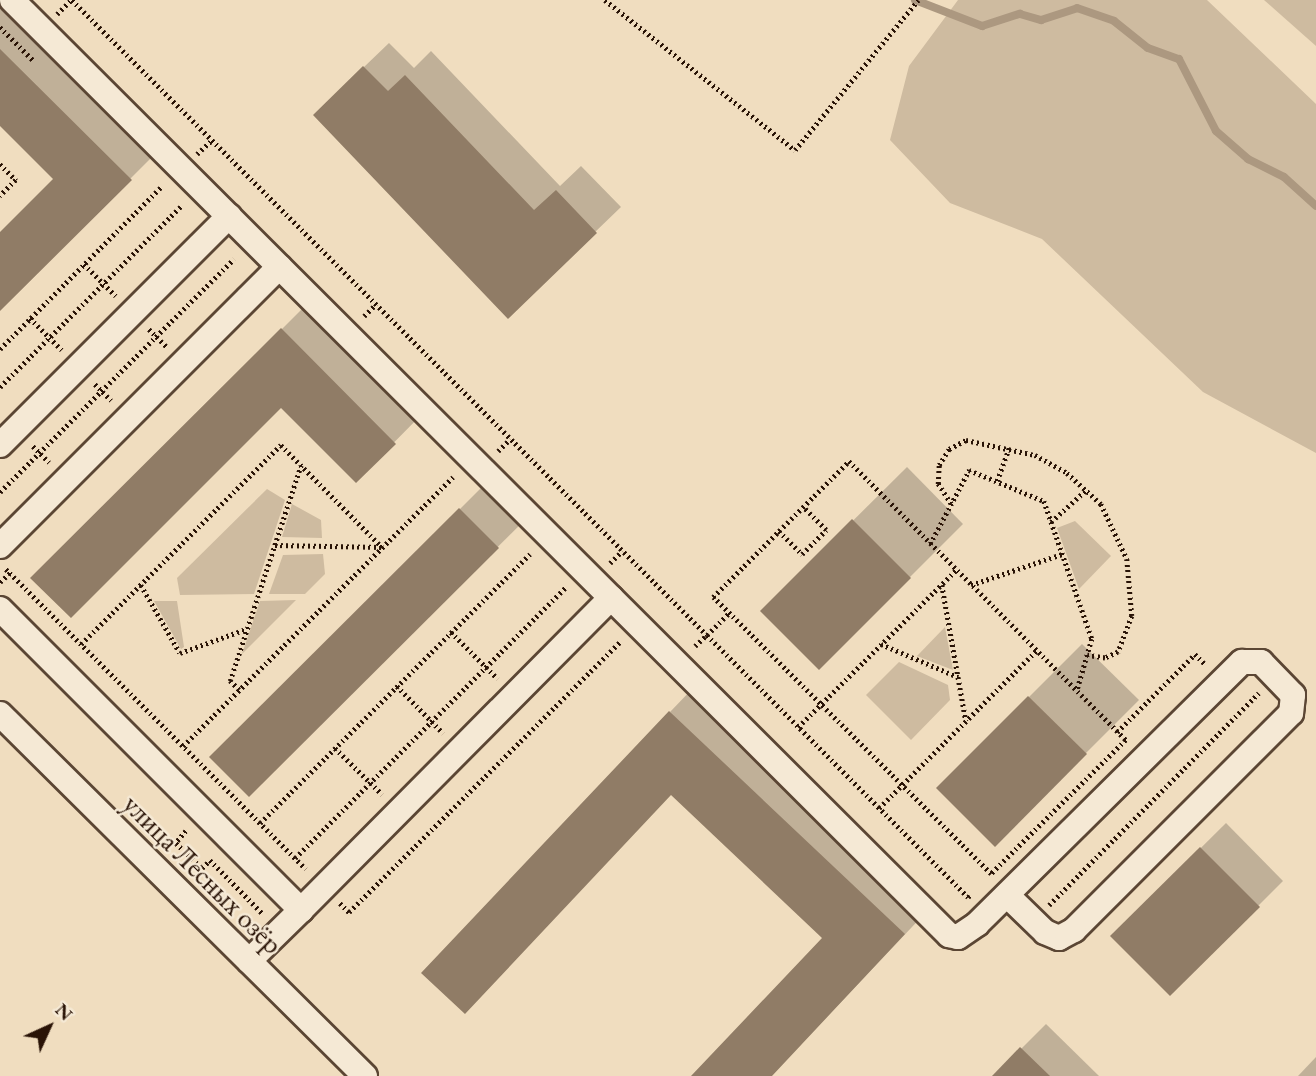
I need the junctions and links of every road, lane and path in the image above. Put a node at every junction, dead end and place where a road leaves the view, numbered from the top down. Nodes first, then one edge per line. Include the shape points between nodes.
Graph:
1 (12, 0) edge
2 (72, 0) edge
3 (606, 0) edge
4 (918, 0) edge
5 (0, 164) edge
6 (161, 187) dead end
7 (3, 190) edge
8 (0, 196) edge
9 (181, 206) dead end
10 (229, 216) junction
11 (234, 259) dead end
12 (279, 267) junction
13 (0, 349) edge
14 (0, 387) edge
15 (8, 437) edge
16 (1010, 446) junction
17 (40, 453) junction
18 (301, 465) junction
19 (453, 477) dead end
20 (66, 480) junction
21 (996, 481) junction
22 (1087, 489) junction
23 (0, 492) edge
24 (951, 503) junction
25 (803, 508) junction
26 (1052, 522) junction
27 (779, 531) junction
28 (930, 544) junction
29 (275, 545) junction
30 (0, 546) edge
31 (382, 547) junction
32 (530, 554) dead end
33 (1062, 554) junction
34 (0, 563) edge
35 (956, 570) junction
36 (942, 584) junction
37 (141, 585) junction
38 (971, 585) junction
39 (565, 589) dead end
40 (611, 598) junction
41 (0, 609) edge
42 (729, 612) junction
43 (593, 617) junction
44 (246, 629) junction
45 (707, 635) junction
46 (81, 644) junction
47 (881, 644) junction
48 (1037, 650) junction
49 (1087, 655) junction
50 (958, 677) junction
51 (239, 690) junction
52 (1077, 691) junction
53 (821, 705) junction
54 (0, 714) edge
55 (966, 721) junction
56 (798, 727) junction
57 (183, 746) junction
58 (902, 785) junction
59 (879, 808) junction
60 (260, 823) junction
61 (295, 858) junction
62 (991, 874) junction
63 (983, 882) dead end
64 (324, 887) junction
65 (976, 890) dead end
66 (1007, 895) junction
67 (301, 910) junction
68 (249, 961) junction
69 (365, 1076) edge

1 - 10 street
2 - 45 path
3 - 4 path via 795,150
5 - 7 path via 16,180
6 - 13 path
7 - 8 path
9 - 14 path
10 - 12 street
10 - 15 street
11 - 17 path
12 - 20 street
12 - 40 street
15 - 17 path
16 - 21 path
16 - 22 path via 1051,463
16 - 24 path via 966,440 949,449 937,474 941,493
17 - 20 path
17 - 23 path
18 - 29 path
18 - 31 path
18 - 37 path via 281,445
19 - 31 path
20 - 30 street
21 - 24 path via 969,470
21 - 26 path via 1044,501
22 - 26 path
22 - 49 path via 1121,539 1131,578 1132,616 1118,652 1105,658
24 - 28 path
25 - 27 path
25 - 27 path via 826,530 802,554
25 - 28 path via 849,461
26 - 33 path
27 - 42 path via 713,597
28 - 35 path
29 - 31 path
29 - 44 path
31 - 51 path
32 - 60 path
33 - 38 path
33 - 49 path via 1092,639
34 - 46 path
35 - 36 path
35 - 38 path
36 - 47 path
36 - 50 path
37 - 44 path via 180,653
37 - 46 path
38 - 48 path
39 - 61 path
40 - 43 street
40 - 66 street via 940,929 958,937
41 - 67 street
42 - 45 path
42 - 53 path
43 - 64 street
43 - 64 path via 620,643 349,912
44 - 51 path via 230,681
45 - 56 path
46 - 57 path
47 - 50 path
47 - 53 path
48 - 52 path
48 - 55 path
49 - 52 path
50 - 55 path
51 - 57 path
52 - 62 path via 1126,740
53 - 56 path
53 - 58 path
54 - 68 street, улица Лесных озёр
55 - 58 path
56 - 59 path
57 - 60 path
58 - 59 path
58 - 62 path
59 - 65 path via 968,897
60 - 61 path
61 - 64 path
62 - 63 path
64 - 67 street
66 - 66 street via 1242,662 1261,662 1293,695 1292,713 1074,930 1059,938 1045,933
67 - 68 street
68 - 69 street, улица Лесных озёр

